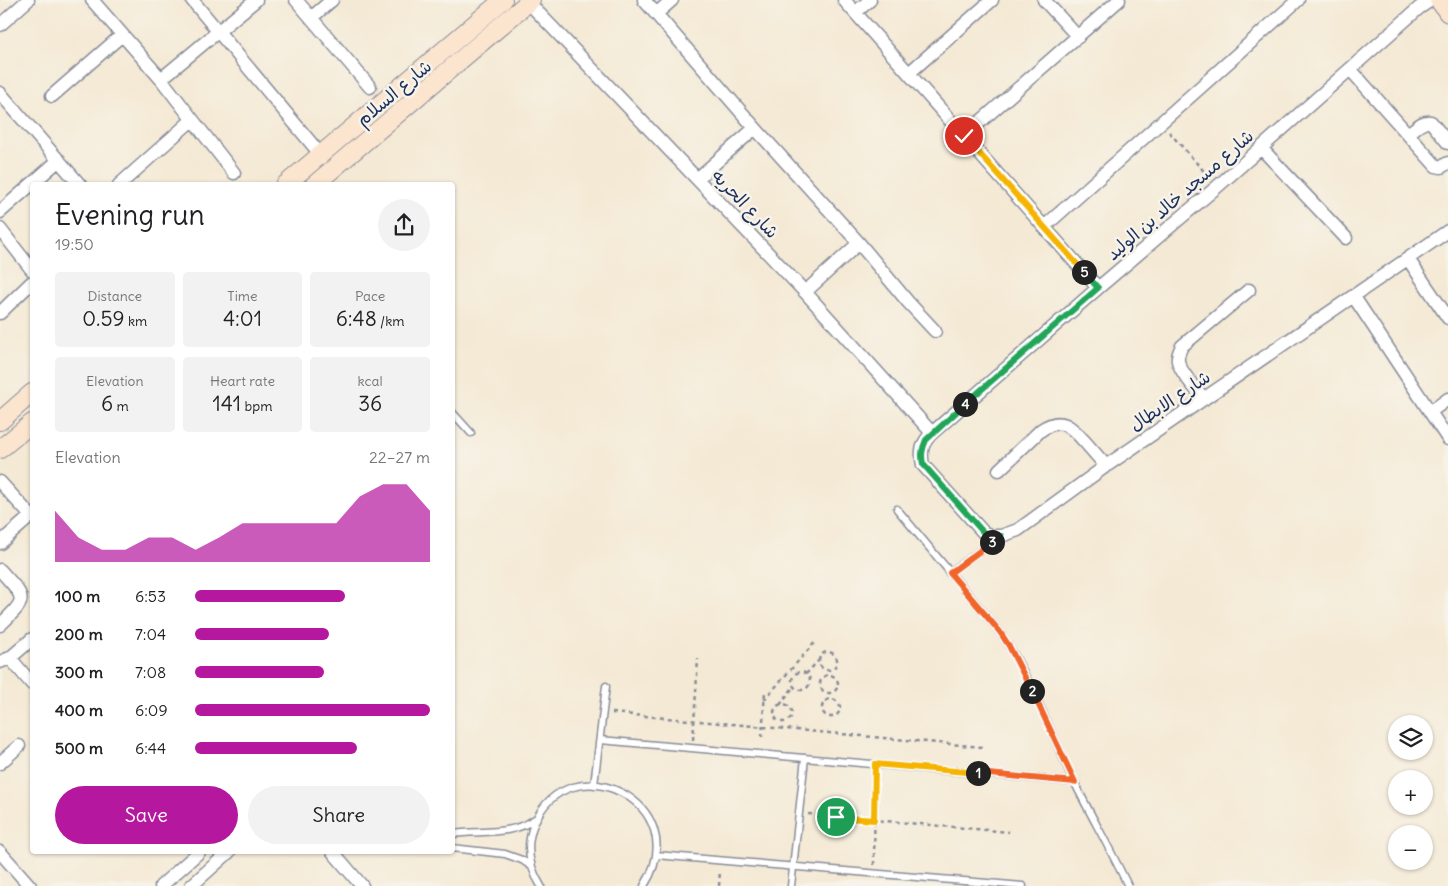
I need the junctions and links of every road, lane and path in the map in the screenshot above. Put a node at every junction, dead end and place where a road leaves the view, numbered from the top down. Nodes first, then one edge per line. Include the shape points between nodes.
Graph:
1 (28, 0) edge
2 (92, 0) edge
3 (192, 0) edge
4 (256, 0) edge
5 (296, 0) edge
6 (332, 0) edge
7 (503, 0) edge
8 (644, 0) edge
9 (672, 0) edge
10 (844, 0) edge
11 (870, 0) edge
12 (992, 0) edge
13 (1044, 0) edge
14 (1120, 0) edge
15 (1298, 0) edge
16 (1432, 0) edge
17 (1439, 0) edge
18 (530, 1) edge
19 (1417, 4) edge
20 (856, 12) junction
21 (1448, 13) edge
22 (656, 14) junction
23 (311, 18) junction
24 (0, 25) edge
25 (218, 31) junction
26 (122, 34) junction
27 (1078, 37) junction
28 (1350, 69) junction
29 (909, 73) junction
30 (161, 79) junction
31 (370, 87) dead end
32 (0, 93) edge
33 (52, 96) dead end
34 (192, 120) junction
35 (1161, 123) junction
36 (755, 128) junction
37 (1408, 134) junction
38 (964, 136) junction
39 (1448, 143) edge
40 (1261, 148) junction
41 (321, 155) junction
42 (59, 160) junction
43 (1448, 163) edge
44 (234, 172) dead end
45 (697, 179) junction
46 (34, 182) edge
47 (77, 182) edge
48 (122, 182) edge
49 (289, 182) edge
50 (318, 182) edge
51 (30, 186) edge
52 (1218, 186) junction
53 (0, 212) edge
54 (1044, 227) junction
55 (0, 229) edge
56 (1448, 231) edge
57 (1346, 238) dead end
58 (858, 243) junction
59 (1408, 259) junction
60 (30, 267) edge
61 (30, 284) edge
62 (1098, 288) junction
63 (1249, 290) dead end
64 (805, 292) junction
65 (1354, 297) junction
66 (0, 313) edge
67 (1447, 315) edge
68 (935, 331) dead end
69 (30, 395) edge
70 (1204, 399) junction
71 (1448, 399) edge
72 (1430, 412) junction
73 (455, 415) edge
74 (0, 421) edge
75 (30, 425) edge
76 (471, 433) dead end
77 (932, 433) junction
78 (1448, 439) edge
79 (0, 449) edge
80 (1106, 466) junction
81 (999, 470) dead end
82 (0, 482) edge
83 (897, 510) dead end
84 (30, 514) edge
85 (30, 518) edge
86 (1001, 536) junction
87 (0, 543) edge
88 (0, 570) edge
89 (950, 573) junction
90 (0, 626) edge
91 (30, 641) edge
92 (816, 641) dead end
93 (820, 659) junction
94 (5, 660) edge
95 (698, 660) dead end
96 (829, 670) junction
97 (790, 671) junction
98 (806, 674) junction
99 (794, 675) junction
100 (829, 675) junction
101 (30, 682) edge
102 (606, 686) dead end
103 (794, 686) junction
104 (765, 691) dead end
105 (829, 694) junction
106 (764, 700) junction
107 (829, 700) junction
108 (780, 705) junction
109 (603, 712) junction
110 (694, 720) junction
111 (762, 727) junction
112 (762, 737) dead end
113 (600, 740) junction
114 (19, 746) dead end
115 (982, 747) dead end
116 (693, 748) junction
117 (805, 758) junction
118 (0, 763) edge
119 (875, 764) junction
120 (1075, 782) junction
121 (594, 785) junction
122 (798, 814) junction
123 (536, 818) junction
124 (874, 820) junction
125 (1009, 832) dead end
126 (455, 834) edge
127 (455, 848) edge
128 (0, 852) edge
129 (196, 854) edge
130 (227, 854) edge
131 (334, 854) edge
132 (656, 855) junction
133 (720, 861) junction
134 (531, 866) junction
135 (793, 867) junction
136 (874, 874) junction
137 (30, 886) edge
138 (160, 886) edge
139 (191, 886) edge
140 (362, 886) edge
141 (541, 886) edge
142 (644, 886) edge
143 (719, 886) edge
144 (790, 886) edge
145 (1023, 886) edge
146 (1128, 886) edge

1 - 24 street
2 - 26 street
3 - 25 street
4 - 25 street
5 - 23 street
6 - 23 street
7 - 41 street, شارع السلام
8 - 22 street
9 - 22 street
10 - 20 street
11 - 20 street
12 - 29 street
13 - 27 street
14 - 27 street
15 - 35 street
16 - 19 street, شارع مسجد خالد بن الوليد
17 - 21 street
18 - 45 street, شارع الحريه
18 - 50 street, شارع السلام
19 - 28 street, شارع مسجد خالد بن الوليد
20 - 29 street
22 - 36 street
23 - 31 street
25 - 30 street
25 - 41 street
26 - 30 street
26 - 33 street
27 - 38 street
28 - 37 street
28 - 40 street, شارع مسجد خالد بن الوليد
29 - 38 street
30 - 34 street
32 - 42 street
34 - 44 street
34 - 48 street
35 - 52 path
35 - 54 street
36 - 45 street
36 - 58 street
37 - 39 street via 1428,121
37 - 43 street via 1436,166
38 - 54 street
40 - 52 street, شارع مسجد خالد بن الوليد
40 - 57 street
41 - 49 street, شارع السلام
42 - 46 street
42 - 47 street
45 - 64 street, شارع الحريه
51 - 53 street
52 - 62 street, شارع مسجد خالد بن الوليد
54 - 62 street
55 - 60 street
56 - 59 street, شارع الابطال
58 - 64 street
58 - 68 street
59 - 65 street, شارع الابطال
59 - 67 street
61 - 66 street
62 - 77 street, شارع مسجد خالد بن الوليد
63 - 70 street via 1182,346 1179,352 1180,367
64 - 77 street, شارع الحريه
65 - 70 street, شارع الابطال
65 - 72 street
69 - 74 street
70 - 80 street, شارع الابطال
71 - 72 street
72 - 78 street
73 - 76 lane
75 - 79 street
77 - 86 street, شارع مسجد خالد بن الوليد via 922,448 923,464 983,532
80 - 81 street via 1073,429 1057,423 1042,430
80 - 86 street, شارع الابطال via 1018,530
82 - 84 street
83 - 89 lane
85 - 87 street
86 - 89 lane
88 - 90 street via 20,593 21,601 19,608
89 - 120 lane via 1009,646
91 - 94 street
92 - 97 path
93 - 96 path via 822,667
93 - 96 path via 830,652 836,657 836,665
93 - 98 path
94 - 101 street
95 - 110 path
96 - 100 path
97 - 99 path
97 - 106 path
98 - 99 path via 798,672
98 - 103 path via 809,681 805,688
99 - 103 path
100 - 105 path via 820,682 822,690
100 - 105 path via 837,678 838,682 837,690
102 - 109 lane
103 - 108 path
104 - 106 path
105 - 107 path
106 - 111 path
107 - 107 path via 823,710 828,716 836,716 839,704
108 - 108 path via 774,711 776,719 787,721 790,710 788,706
109 - 110 path
109 - 113 lane
110 - 111 path
110 - 116 path
111 - 112 path
111 - 115 path
113 - 116 lane
113 - 121 lane
114 - 118 street
116 - 117 lane
117 - 119 lane
117 - 122 lane
119 - 120 lane
119 - 124 path
120 - 146 lane
121 - 123 lane via 561,793
121 - 132 lane via 617,790 637,802 654,832
122 - 124 path
122 - 135 lane
123 - 126 lane via 514,829
123 - 134 lane via 529,842
124 - 125 path
124 - 136 path
127 - 134 lane via 505,854
128 - 137 street
129 - 138 street
130 - 139 street
131 - 140 street
132 - 133 lane
132 - 142 lane
133 - 135 lane
133 - 143 path
134 - 141 lane
135 - 136 lane
135 - 144 lane
136 - 145 lane

